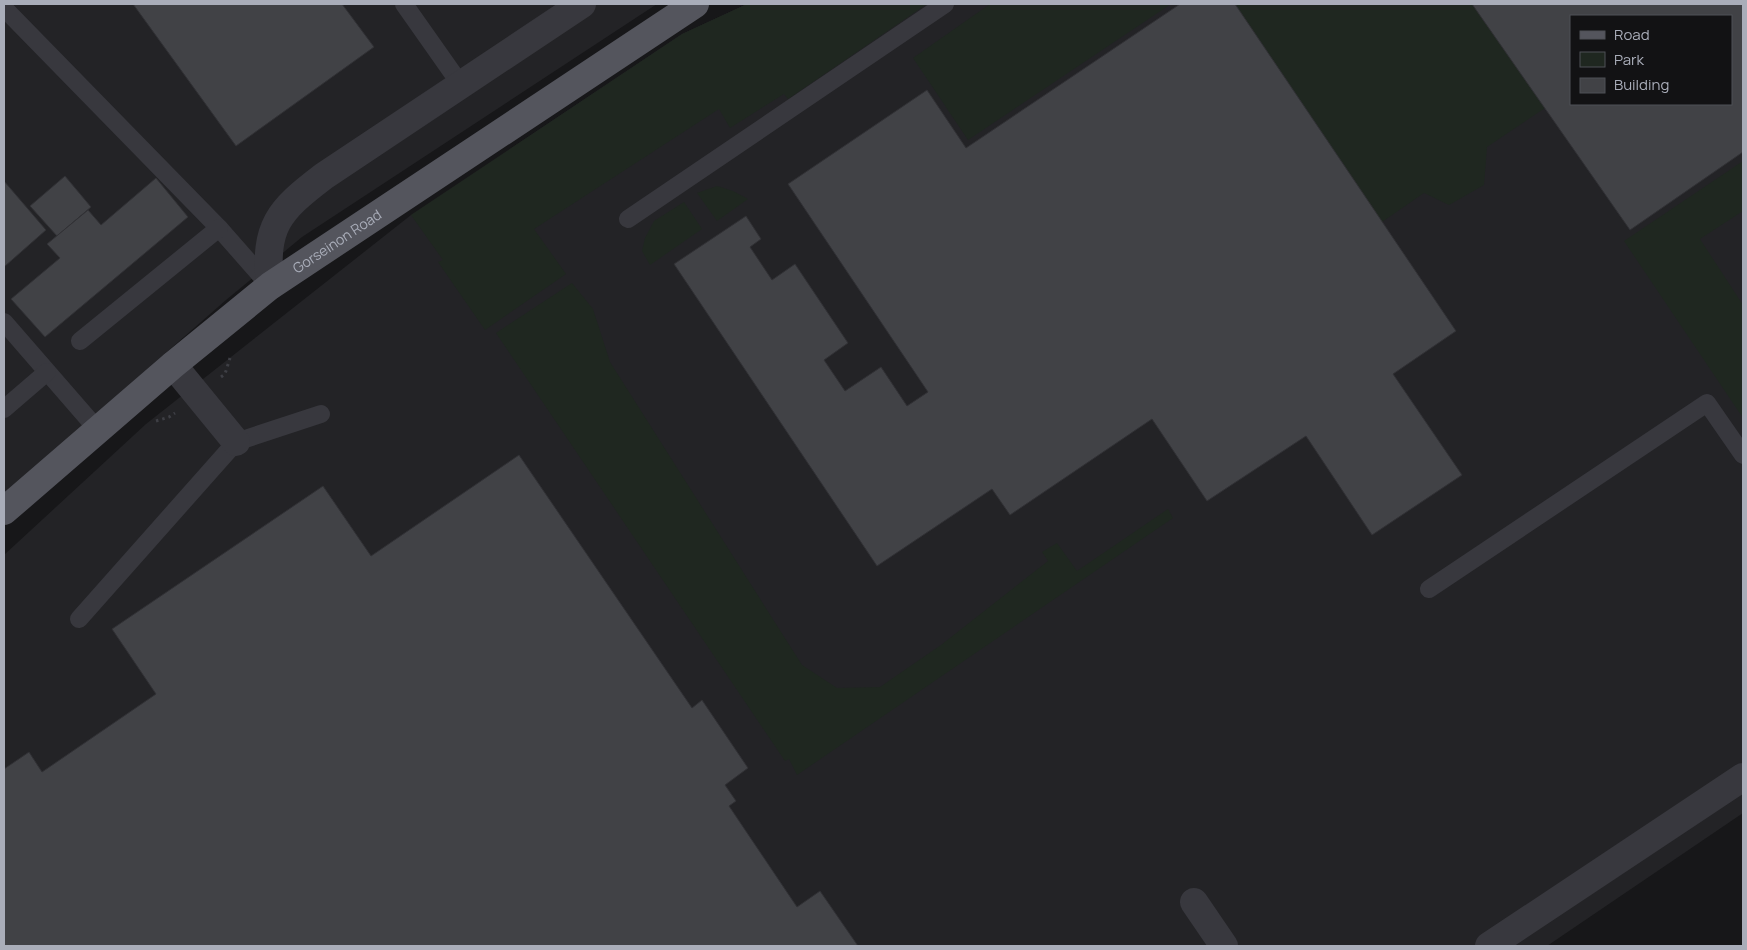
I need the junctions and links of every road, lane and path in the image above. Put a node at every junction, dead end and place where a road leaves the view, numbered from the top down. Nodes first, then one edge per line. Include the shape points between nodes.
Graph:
1 (404, 4) edge
2 (695, 4) edge
3 (946, 4) edge
4 (569, 7) edge
5 (4, 8) edge
6 (461, 85) junction
7 (628, 219) dead end
8 (219, 228) junction
9 (270, 286) junction
10 (4, 322) edge
11 (80, 340) dead end
12 (173, 364) junction
13 (47, 372) junction
14 (4, 409) edge
15 (321, 414) dead end
16 (97, 429) junction
17 (236, 442) junction
18 (1743, 455) edge
19 (4, 511) edge
20 (1429, 589) dead end
21 (79, 618) dead end
22 (1743, 777) edge
23 (1194, 902) dead end
24 (1224, 946) edge
25 (1489, 946) edge

1 - 6 lane
2 - 9 main road, Gorseinon Road
3 - 7 lane
4 - 6 street
5 - 8 lane
6 - 9 street via 324,176 290,203 275,225 272,237 268,262
8 - 9 lane
8 - 11 lane
9 - 12 main road, Gorseinon Road
10 - 13 lane
12 - 16 main road, Gorseinon Road
12 - 17 street
13 - 14 lane
13 - 16 lane
15 - 17 lane
16 - 19 main road, Gorseinon Road
17 - 21 lane
18 - 20 lane via 1707,403
22 - 25 street
23 - 24 street

